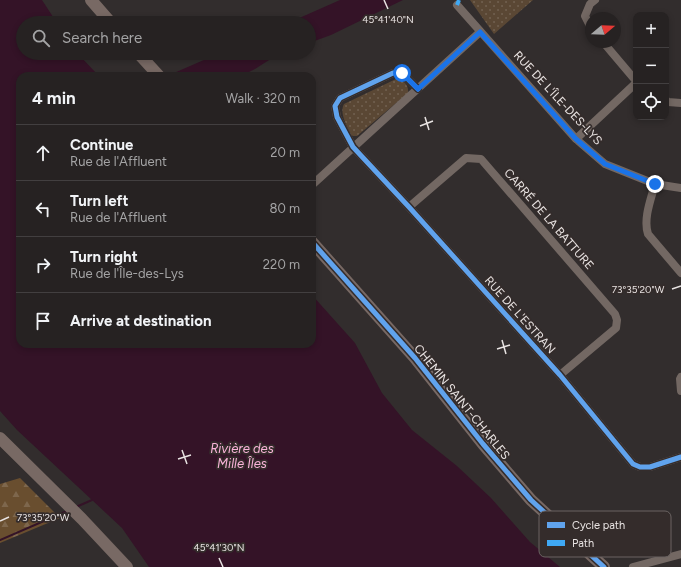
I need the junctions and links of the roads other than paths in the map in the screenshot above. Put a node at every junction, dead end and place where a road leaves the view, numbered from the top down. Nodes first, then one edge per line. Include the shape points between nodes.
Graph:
1 (91, 0) edge
2 (595, 0) edge
3 (457, 5) dead end
4 (587, 12) edge
5 (104, 16) edge
6 (480, 32) junction
7 (608, 48) edge
8 (144, 60) edge
9 (155, 72) edge
10 (633, 78) edge
11 (634, 84) edge
12 (418, 89) junction
13 (669, 102) edge
14 (681, 103) edge
15 (576, 139) junction
16 (353, 147) junction
17 (316, 181) edge
18 (655, 184) junction
19 (681, 188) edge
20 (409, 207) junction
21 (316, 247) edge
22 (681, 273) edge
23 (560, 375) junction
24 (681, 377) edge
25 (681, 391) edge
26 (0, 438) edge
27 (681, 457) edge
28 (543, 511) edge
29 (681, 554) edge
30 (593, 557) edge
31 (670, 557) edge
32 (671, 557) edge
33 (127, 567) edge
34 (604, 567) edge
35 (633, 567) edge

1 - 5 main road
2 - 4 street
3 - 6 street, RUE DE L'ÎLE-DES-LYS
6 - 12 street
6 - 15 street, RUE DE L'ÎLE-DES-LYS
7 - 10 street
8 - 9 main road
11 - 15 street
12 - 16 street
12 - 16 street, RUE DE L'ESTRAN via 402,73 393,74 340,98 335,106
13 - 14 street
15 - 18 street, RUE DE L'ÎLE-DES-LYS via 605,164
16 - 17 street
16 - 20 street, RUE DE L'ESTRAN
18 - 19 street, RUE DE L'ÎLE-DES-LYS
18 - 22 street via 646,228 648,234
20 - 23 street, RUE DE L'ESTRAN
20 - 23 street, CARRÉ DE LA BATTURE via 466,158 481,159 615,314 616,328
21 - 28 main road, CHEMIN SAINT-CHARLES via 415,358 483,444
23 - 27 street, RUE DE L'ESTRAN via 633,464 640,467 650,466
24 - 25 street
26 - 33 main road
29 - 32 street
30 - 34 main road, CHEMIN SAINT-CHARLES
31 - 35 street

